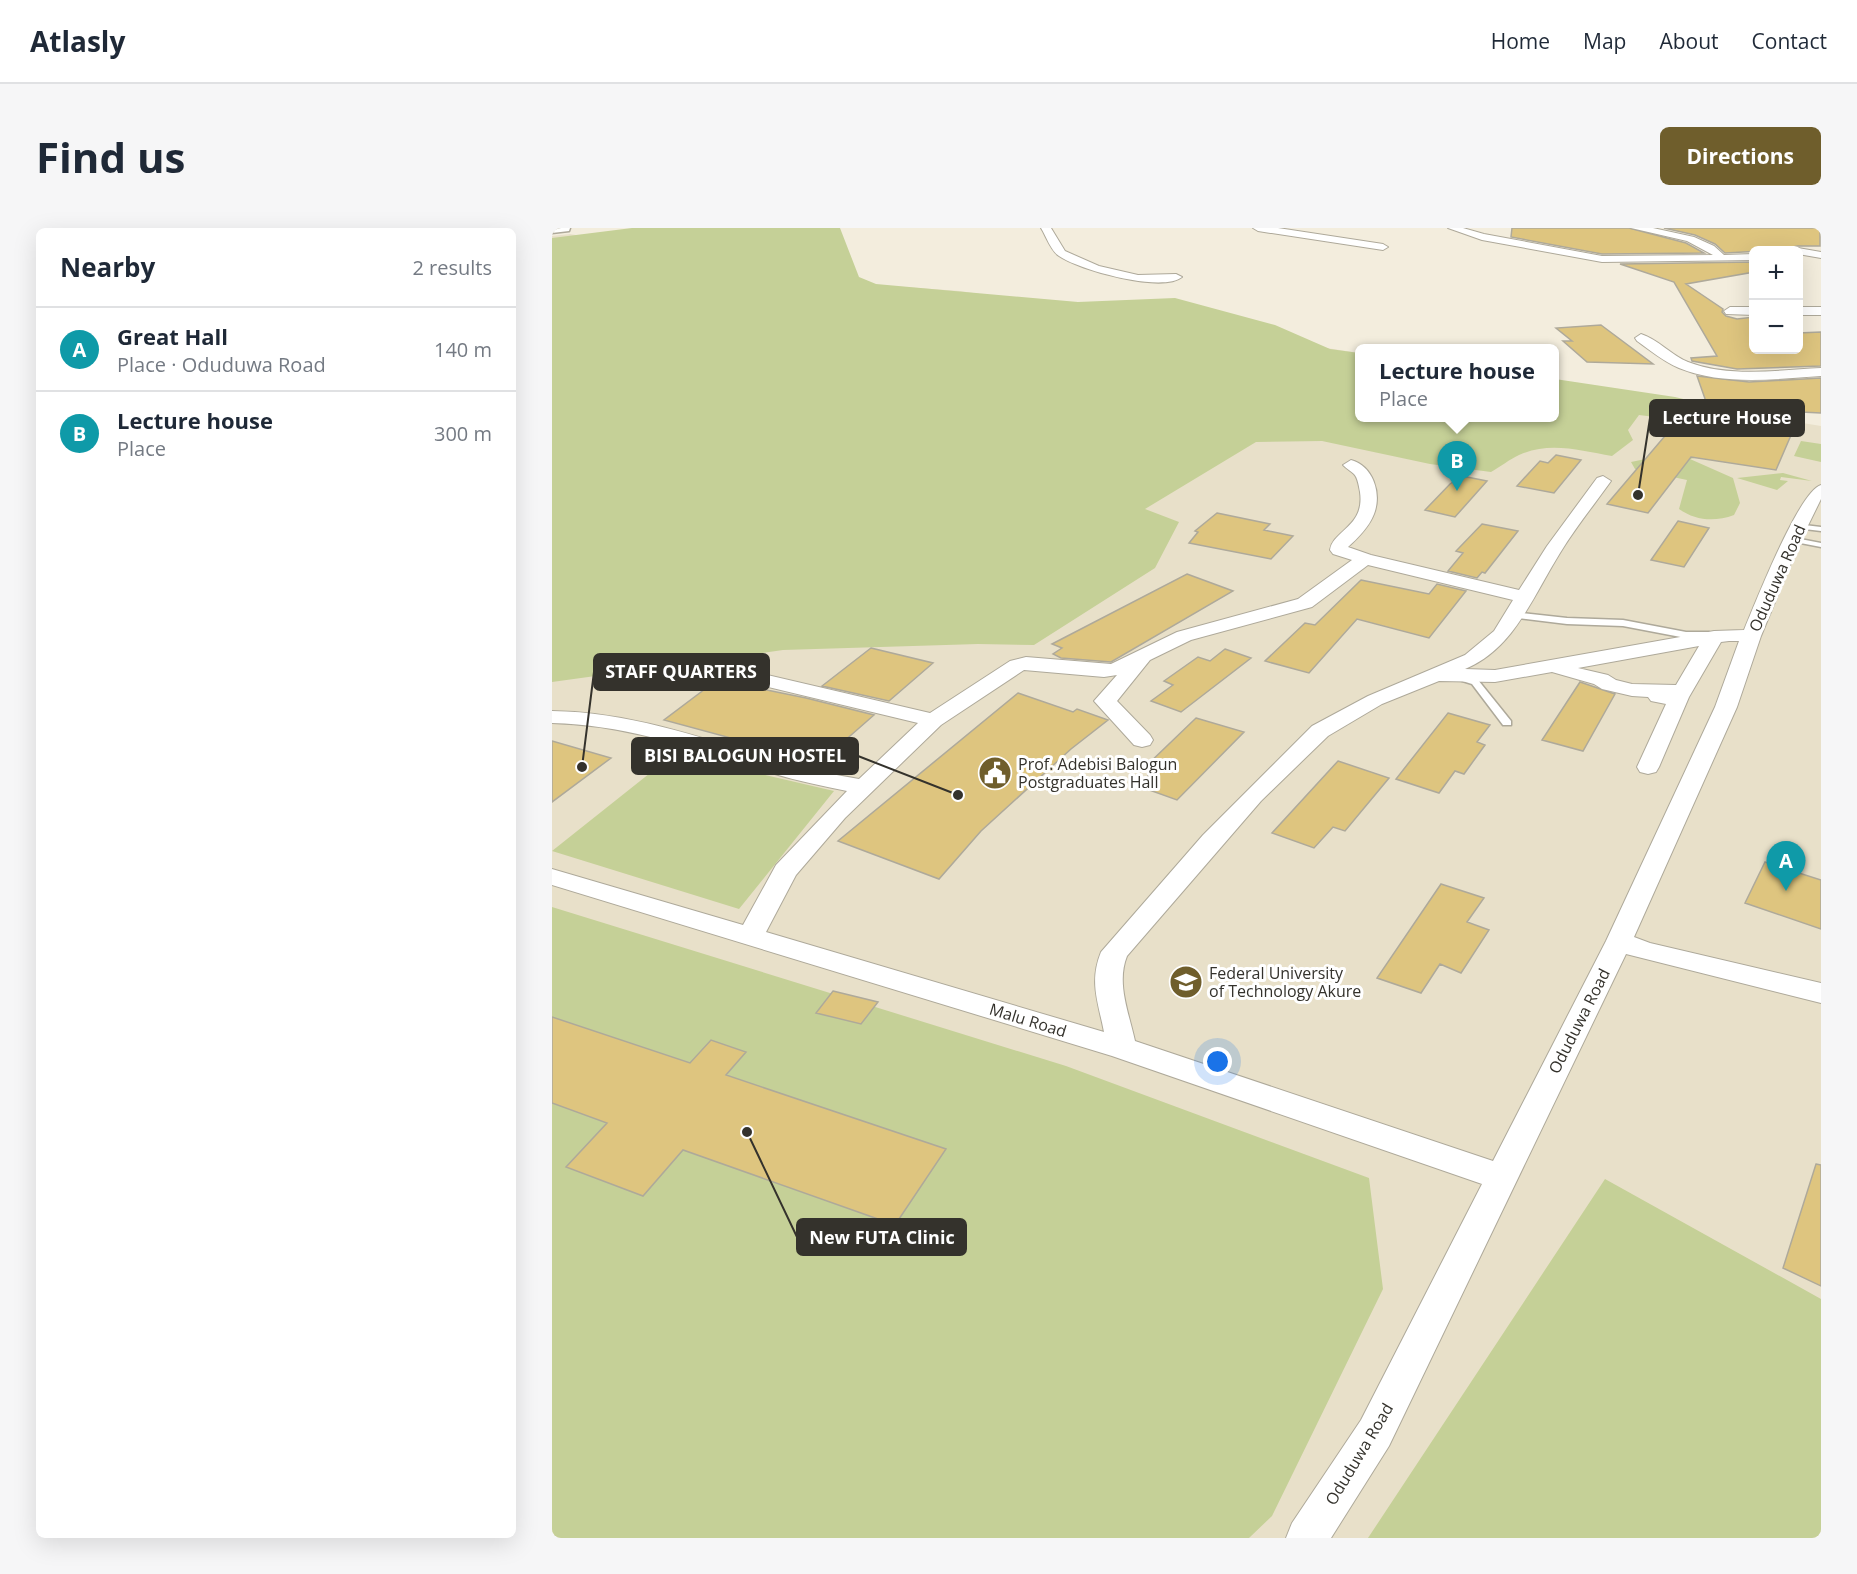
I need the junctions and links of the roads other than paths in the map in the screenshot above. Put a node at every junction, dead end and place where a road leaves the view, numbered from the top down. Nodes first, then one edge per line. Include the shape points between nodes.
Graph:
1 (564, 228) edge
2 (1046, 228) edge
3 (1258, 228) edge
4 (1453, 228) edge
5 (1636, 228) edge
6 (552, 229) edge
7 (1383, 247) dead end
8 (1803, 252) edge
9 (1821, 255) edge
10 (1749, 257) edge
11 (1718, 258) junction
12 (1176, 277) dead end
13 (1730, 310) dead end
14 (1749, 311) edge
15 (1803, 311) edge
16 (1821, 311) edge
17 (1641, 338) dead end
18 (1821, 372) edge
19 (1351, 465) dead end
20 (1603, 481) dead end
21 (1821, 490) edge
22 (1804, 531) edge
23 (1821, 545) edge
24 (1365, 558) junction
25 (1519, 606) junction
26 (1731, 636) junction
27 (1149, 652) junction
28 (1549, 668) junction
29 (729, 672) dead end
30 (1445, 675) junction
31 (1632, 690) junction
32 (552, 717) edge
33 (933, 720) junction
34 (1507, 723) dead end
35 (1142, 740) dead end
36 (1648, 767) dead end
37 (862, 788) junction
38 (552, 877) edge
39 (750, 937) junction
40 (1619, 941) junction
41 (1821, 993) edge
42 (1122, 1048) junction
43 (1500, 1177) junction
44 (1307, 1538) edge

1 - 6 highway
2 - 12 street via 1061,253 1096,269 1138,278
3 - 7 street
4 - 11 street via 1602,259
5 - 11 street via 1689,240 1715,251
8 - 9 street
10 - 11 street
13 - 14 street
15 - 16 street
17 - 18 street via 1690,368 1749,374
19 - 24 street via 1363,473 1370,506 1365,520 1339,546 1340,550
20 - 25 street via 1553,550
21 - 22 street, Oduduwa Road via 1814,497
22 - 23 lane
22 - 26 street, Oduduwa Road
24 - 25 street
24 - 27 street via 1305,603 1184,636
25 - 26 lane via 1567,621 1623,623 1686,635
25 - 30 street via 1501,636
26 - 28 street
26 - 31 street via 1683,692
26 - 40 street, Oduduwa Road via 1725,707
27 - 33 street via 1124,666 1104,671 1017,665
27 - 35 street via 1105,701
28 - 30 street via 1495,676
28 - 31 street
29 - 33 street
30 - 34 lane via 1475,682
30 - 42 street via 1375,700 1320,731 1244,805 1115,952 1108,969 1109,988
31 - 36 street via 1652,697 1679,698
32 - 37 street via 639,727 784,770
33 - 37 street
37 - 39 street via 784,871
38 - 39 street, Malu Road
39 - 42 street, Malu Road
40 - 41 street via 1643,951
40 - 43 street, Oduduwa Road
42 - 43 street, Malu Road
43 - 44 street, Oduduwa Road via 1375,1434

